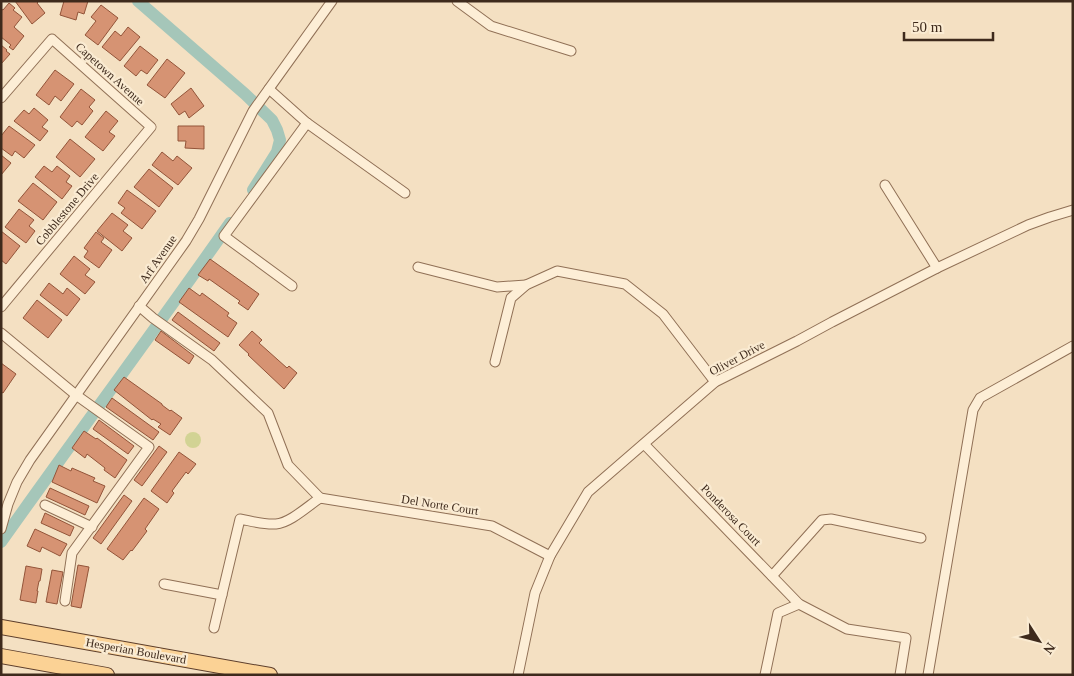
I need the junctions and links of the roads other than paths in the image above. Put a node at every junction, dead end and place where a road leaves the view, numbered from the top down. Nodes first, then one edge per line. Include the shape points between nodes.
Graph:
1 (332, 1) edge
2 (457, 1) edge
3 (571, 51) dead end
4 (269, 89) junction
5 (1, 98) edge
6 (307, 123) junction
7 (151, 127) joint
8 (885, 185) dead end
9 (405, 193) dead end
10 (1073, 210) edge
11 (418, 267) dead end
12 (936, 268) junction
13 (526, 285) junction
14 (292, 286) dead end
15 (140, 306) junction
16 (1, 307) edge
17 (1, 333) edge
18 (1073, 346) edge
19 (495, 362) dead end
20 (715, 382) junction
21 (76, 395) junction
22 (644, 444) junction
23 (320, 498) junction
24 (45, 505) dead end
25 (92, 526) junction
26 (1, 529) edge
27 (921, 538) dead end
28 (550, 556) junction
29 (772, 576) junction
30 (164, 584) dead end
31 (222, 595) junction
32 (65, 601) dead end
33 (799, 604) junction
34 (1, 627) edge
35 (214, 628) dead end
36 (1, 656) edge
37 (107, 675) edge
38 (270, 675) edge
39 (518, 675) edge
40 (765, 675) edge
41 (900, 675) edge
42 (928, 675) edge

1 - 4 street, Arf Avenue
2 - 3 street via 491,26
4 - 6 street
4 - 15 street, Arf Avenue via 253,111 186,241
5 - 7 street, Capetown Avenue via 52,39
6 - 9 street
6 - 14 street via 224,236
7 - 16 street, Cobblestone Drive
8 - 12 street
10 - 12 street, Oliver Drive via 1028,225
11 - 13 street via 496,287
12 - 20 street, Oliver Drive
13 - 19 street via 512,298
13 - 20 street via 557,271 625,284 662,314
15 - 21 street, Arf Avenue
15 - 23 street via 212,360 268,413 288,465
17 - 21 street
18 - 42 street via 980,398 973,410
20 - 22 street, Oliver Drive
21 - 25 street via 149,447
21 - 26 street, Arf Avenue via 30,460 8,504
22 - 28 street, Oliver Drive via 588,492
22 - 29 street, Ponderosa Court
23 - 28 street, Del Norte Court via 492,526
23 - 31 street via 283,523 240,519
24 - 25 street
25 - 32 street via 72,553
27 - 29 street via 831,519 822,520
28 - 39 street, Oliver Drive via 535,593
29 - 33 street, Ponderosa Court
30 - 31 street
31 - 35 street
33 - 40 street via 778,614
33 - 41 street, Ponderosa Court via 846,629 906,638
34 - 38 main road, Hesperian Boulevard
36 - 37 main road

